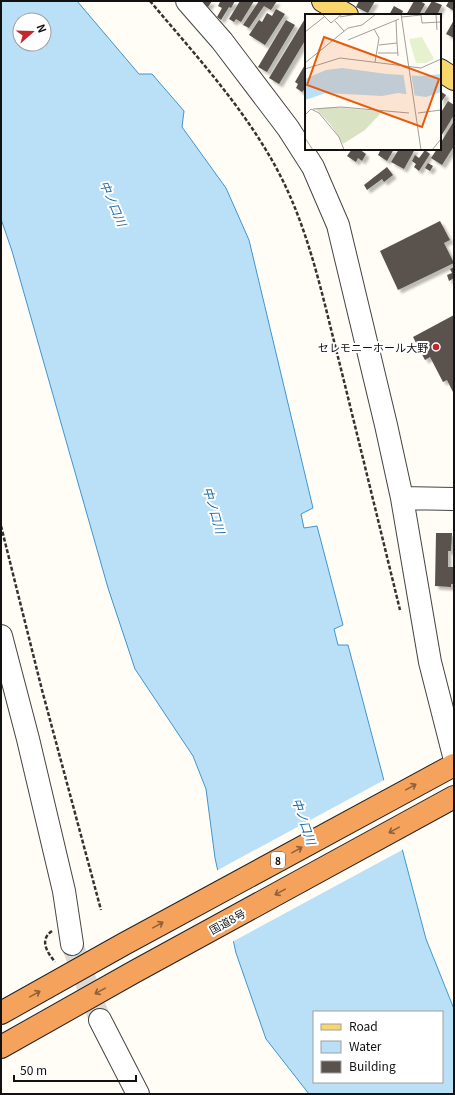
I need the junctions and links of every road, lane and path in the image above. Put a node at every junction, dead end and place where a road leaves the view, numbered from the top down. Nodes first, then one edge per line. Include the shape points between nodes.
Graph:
1 (150, 1) edge
2 (187, 1) edge
3 (323, 1) edge
4 (344, 14) edge
5 (441, 71) edge
6 (454, 79) edge
7 (402, 498) junction
8 (454, 499) edge
9 (1, 526) edge
10 (400, 611) dead end
11 (1, 636) edge
12 (454, 756) edge
13 (454, 765) edge
14 (447, 800) edge
15 (101, 910) dead end
16 (72, 944) tunnel mouth
17 (1, 1013) edge
18 (100, 1020) tunnel mouth
19 (1, 1047) edge
20 (138, 1094) edge

1 - 10 path via 255,131 282,179 294,207 304,233 330,326
2 - 7 street via 222,41 288,128 313,167 326,194 338,225 351,277
3 - 4 main road
5 - 6 main road
7 - 8 street
7 - 12 street via 430,662
9 - 15 path
11 - 16 street via 64,891
17 -> 13 highway, 8
14 -> 19 highway, 国道8号
18 - 20 street

